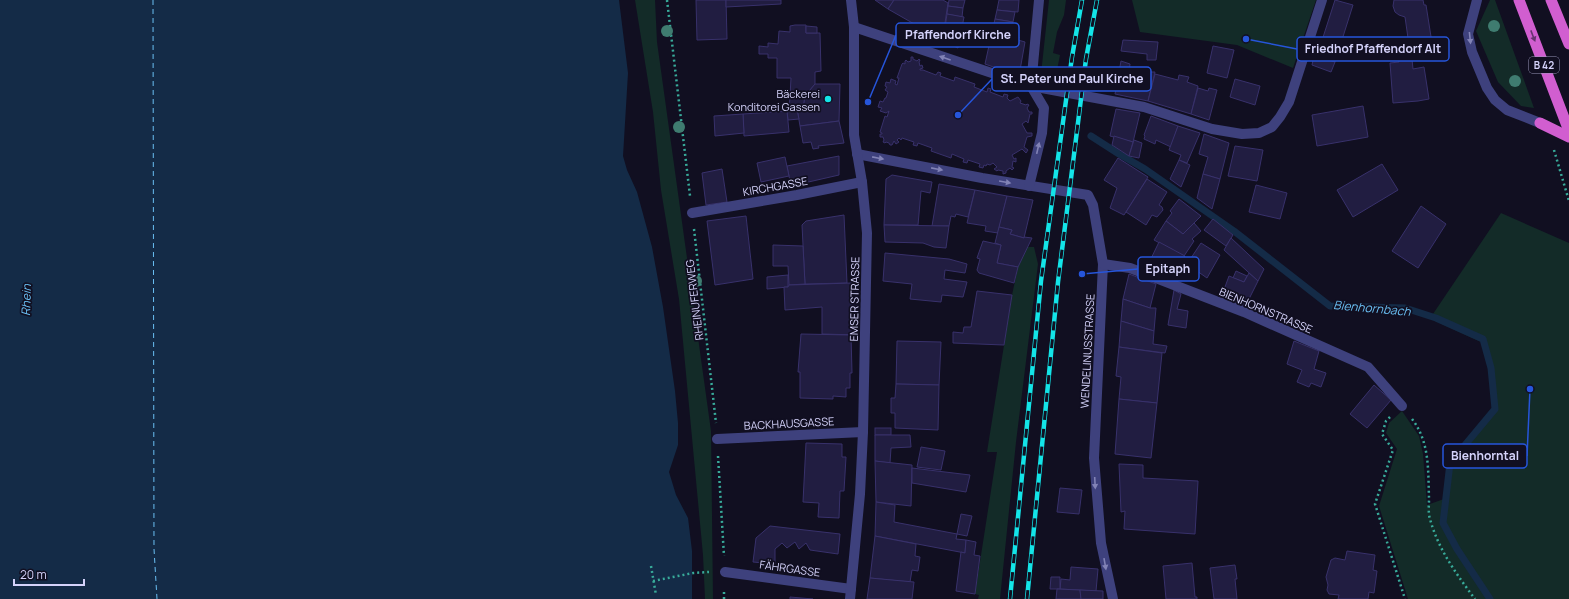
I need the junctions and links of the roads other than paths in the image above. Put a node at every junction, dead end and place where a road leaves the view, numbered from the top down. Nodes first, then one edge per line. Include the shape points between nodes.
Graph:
1 (851, 0) edge
2 (1039, 0) edge
3 (1322, 0) edge
4 (1478, 0) edge
5 (1519, 0) edge
6 (1551, 0) edge
7 (854, 28) junction
8 (1569, 44) edge
9 (1031, 86) junction
10 (1540, 123) joint
11 (1569, 131) edge
12 (1569, 137) edge
13 (857, 154) junction
14 (862, 182) junction
15 (1029, 186) junction
16 (692, 212) road end
17 (1104, 264) junction
18 (1402, 406) road end
19 (863, 432) junction
20 (717, 439) road end
21 (725, 572) road end
22 (851, 594) edge
23 (1113, 599) edge

1 - 7 street, EMSER STRASSE
2 - 9 street
3 - 9 street via 1289,102 1272,127 1259,133 1242,134 1212,129 1144,107
4 -> 10 street via 1468,34 1472,52 1487,88 1506,110
5 -> 11 highway, B 42
6 - 8 highway
9 -> 7 street
7 - 13 street, EMSER STRASSE via 854,135
15 -> 9 street via 1042,133 1044,108
10 - 12 highway
13 - 14 street, EMSER STRASSE
13 -> 15 street, WENDELINUSSTRASSE
14 - 16 street, KIRCHGASSE
14 - 19 street, EMSER STRASSE via 868,233
15 - 17 street, WENDELINUSSTRASSE via 1088,195
17 - 18 street, BIENHORNSTRASSE via 1130,268 1152,276 1244,312 1368,366
17 -> 23 street, WENDELINUSSTRASSE via 1094,458 1101,543
19 - 20 street, BACKHAUSGASSE
19 - 22 street, EMSER STRASSE
21 - 22 street, FÄHRGASSE

